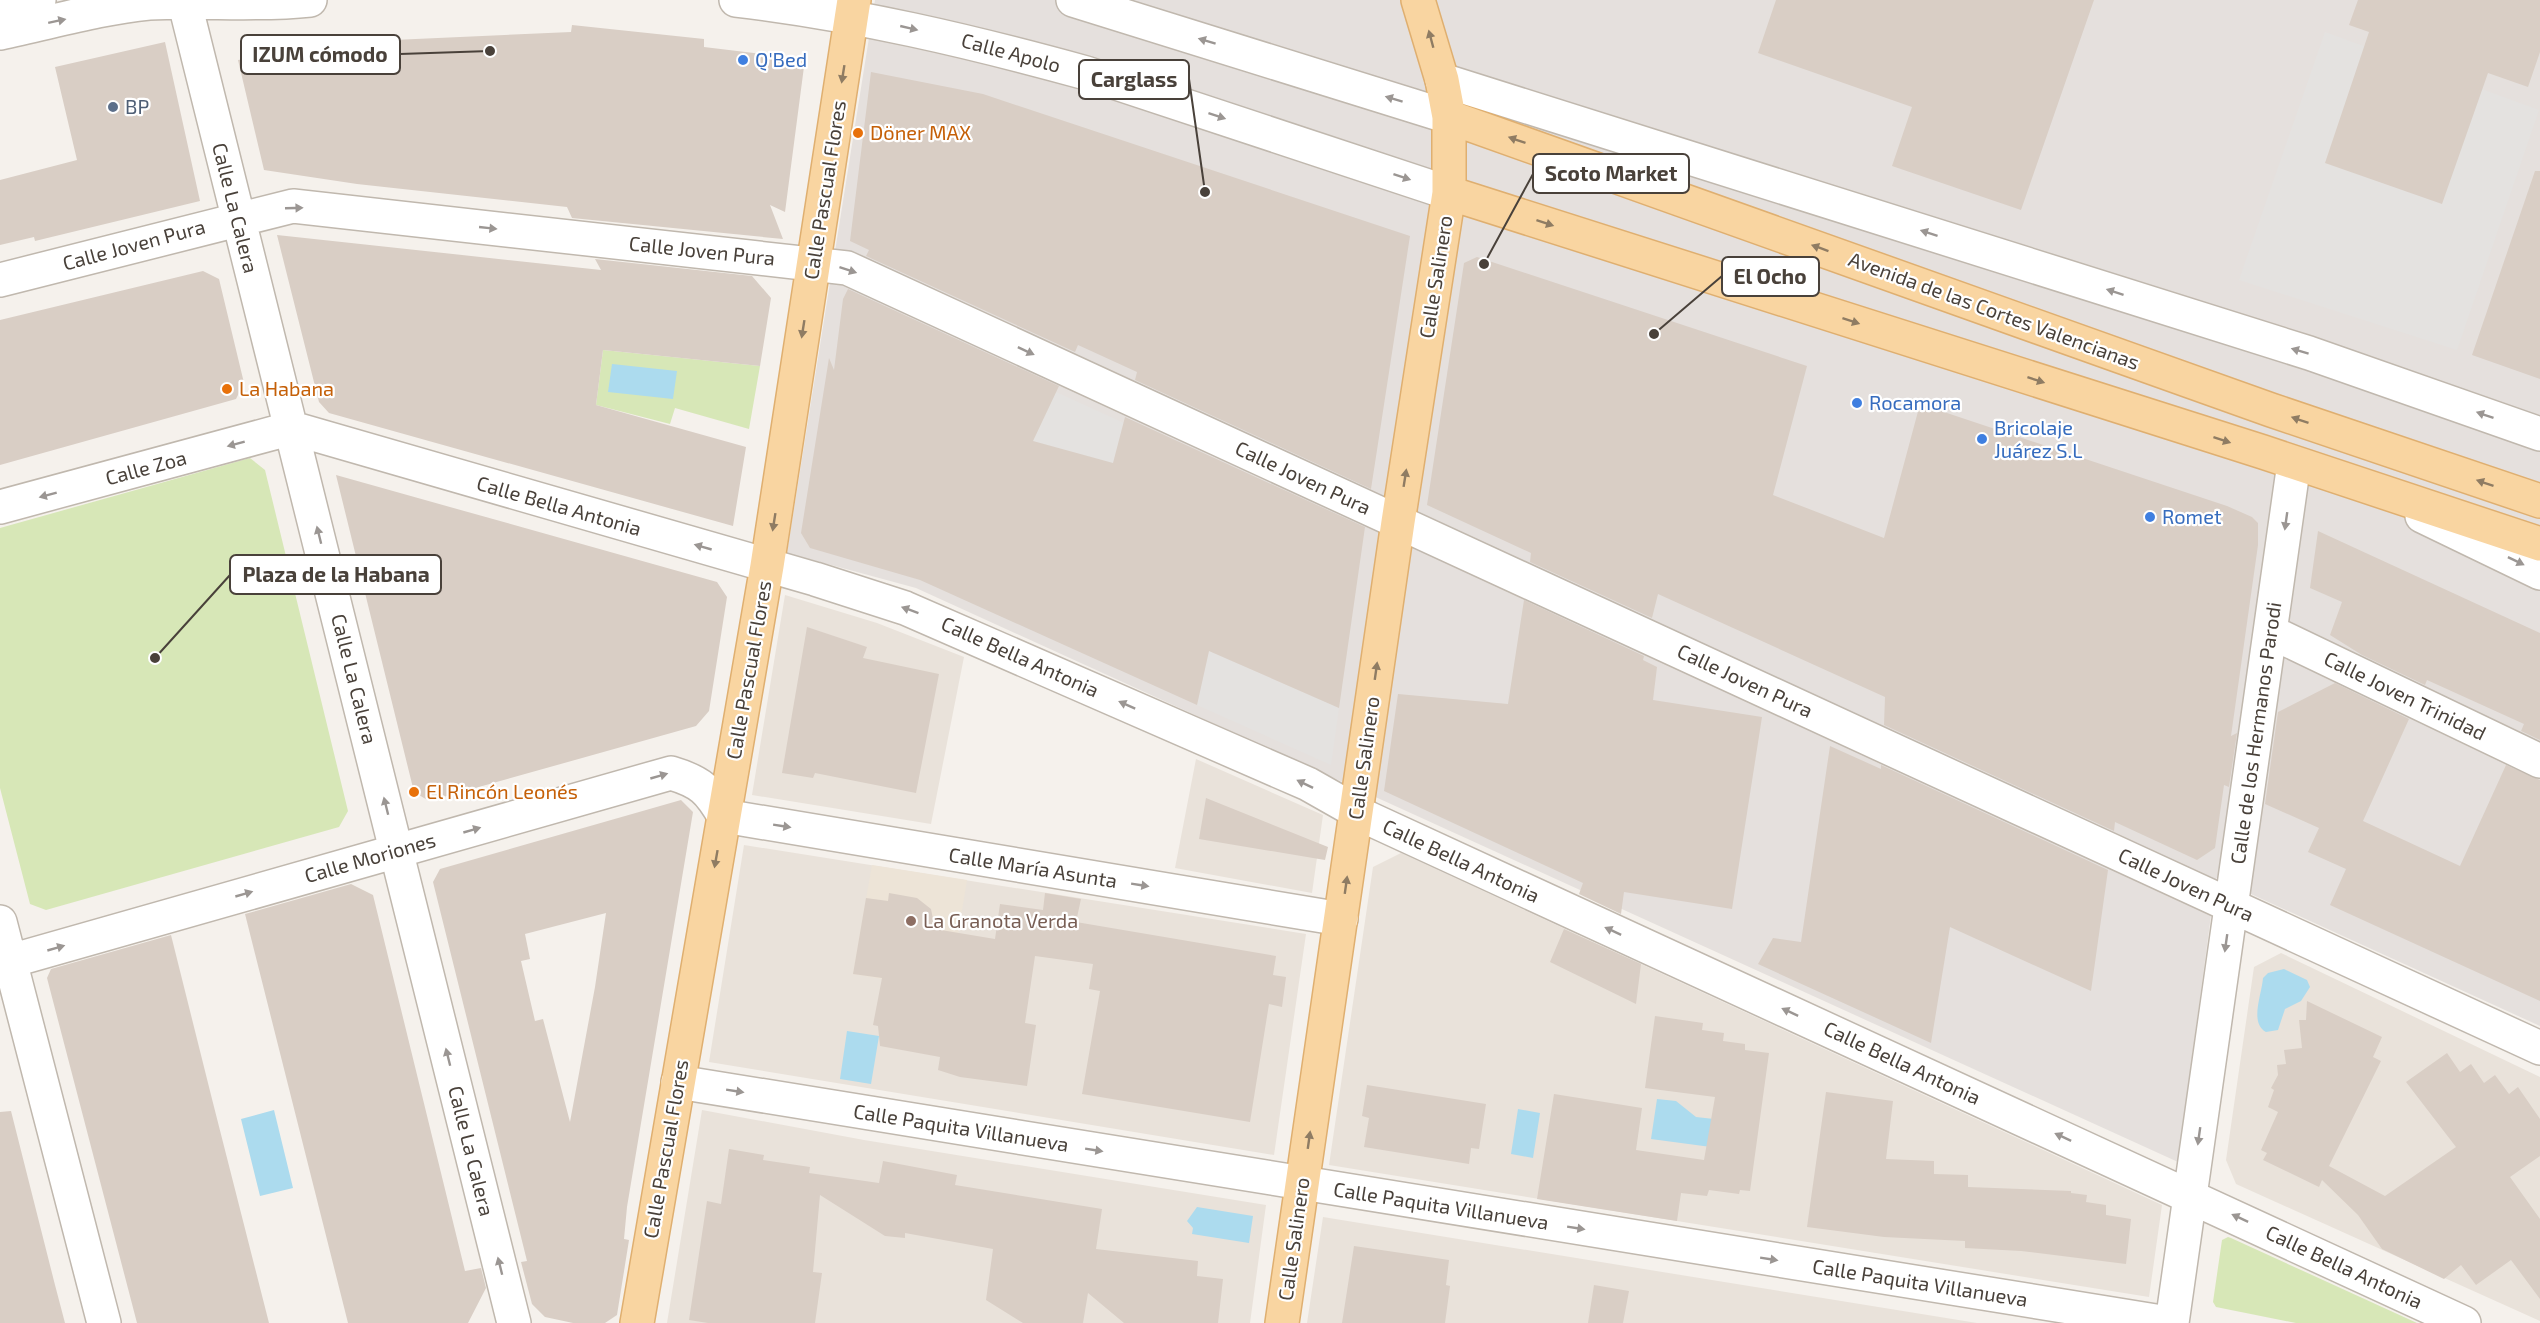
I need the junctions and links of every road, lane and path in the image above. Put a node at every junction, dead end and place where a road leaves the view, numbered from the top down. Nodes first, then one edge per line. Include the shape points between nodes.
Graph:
1 (39, 0) edge
2 (184, 0) edge
3 (310, 0) edge
4 (736, 0) edge
5 (1073, 0) edge
6 (1418, 0) edge
7 (853, 8) edge
8 (0, 13) edge
9 (0, 33) edge
10 (1442, 80) junction
11 (1449, 117) junction
12 (1449, 193) junction
13 (237, 218) junction
14 (814, 263) junction
15 (0, 280) edge
16 (292, 428) junction
17 (2540, 434) edge
18 (2294, 463) junction
19 (2350, 482) junction
20 (2540, 501) edge
21 (0, 507) edge
22 (1398, 522) junction
23 (2540, 544) edge
24 (767, 566) junction
25 (2540, 573) edge
26 (2271, 632) junction
27 (2540, 761) edge
28 (1356, 812) junction
29 (724, 816) junction
30 (397, 851) junction
31 (2231, 907) junction
32 (1341, 919) junction
33 (0, 922) edge
34 (5, 962) edge
35 (2540, 1048) edge
36 (678, 1082) junction
37 (1302, 1184) junction
38 (2191, 1195) junction
39 (104, 1323) edge
40 (514, 1323) edge
41 (637, 1323) edge
42 (1282, 1323) edge
43 (2170, 1323) edge
44 (2464, 1323) edge

1 - 8 street
2 - 3 street via 277,4
9 -> 2 street via 147,3
2 - 13 street, Calle La Calera
4 - 7 street, Calle Apolo
11 -> 5 street
10 -> 6 main road, Calle Salinero
7 -> 12 street, Calle Apolo via 1086,73
7 -> 14 main road, Calle Pascual Flores
10 - 11 main road, Calle Salinero
17 -> 10 street via 2309,353
11 - 12 main road, Calle Salinero
20 -> 11 main road, Avenida de las Cortes Valencianas via 2271,410
12 -> 18 main road
22 -> 12 main road, Calle Salinero
13 -> 14 street, Calle Joven Pura via 293,206
13 - 15 street, Calle Joven Pura
13 - 16 street, Calle La Calera
14 -> 22 street, Calle Joven Pura via 847,268
14 -> 24 main road, Calle Pascual Flores
16 -> 21 street, Calle Zoa
24 -> 16 street, Calle Bella Antonia
30 -> 16 street, Calle La Calera
18 - 19 main road
18 -> 26 street, Calle de los Hermanos Parodi
19 - 23 main road
19 -> 25 street
28 -> 22 main road, Calle Salinero
22 - 31 street, Calle Joven Pura
28 -> 24 street, Calle Bella Antonia via 1308,784 935,620
24 - 29 main road, Calle Pascual Flores
26 - 27 street, Calle Joven Trinidad
26 - 31 street, Calle de los Hermanos Parodi
32 -> 28 main road, Calle Salinero
38 -> 28 street, Calle Bella Antonia
30 -> 29 street, Calle Moriones via 671,773 694,779 712,795
29 -> 32 street, Calle María Asunta
29 -> 36 main road, Calle Pascual Flores
34 -> 30 street, Calle Moriones
40 -> 30 street, Calle La Calera
31 - 35 street, Calle Joven Pura
31 -> 38 street, Calle de los Hermanos Parodi
37 -> 32 main road, Calle Salinero
33 - 34 street
34 - 39 street
36 -> 37 street, Calle Paquita Villanueva
36 - 41 main road, Calle Pascual Flores
37 - 42 main road, Calle Salinero
37 -> 43 street, Calle Paquita Villanueva
38 - 43 street, Calle de los Hermanos Parodi
44 -> 38 street, Calle Bella Antonia

